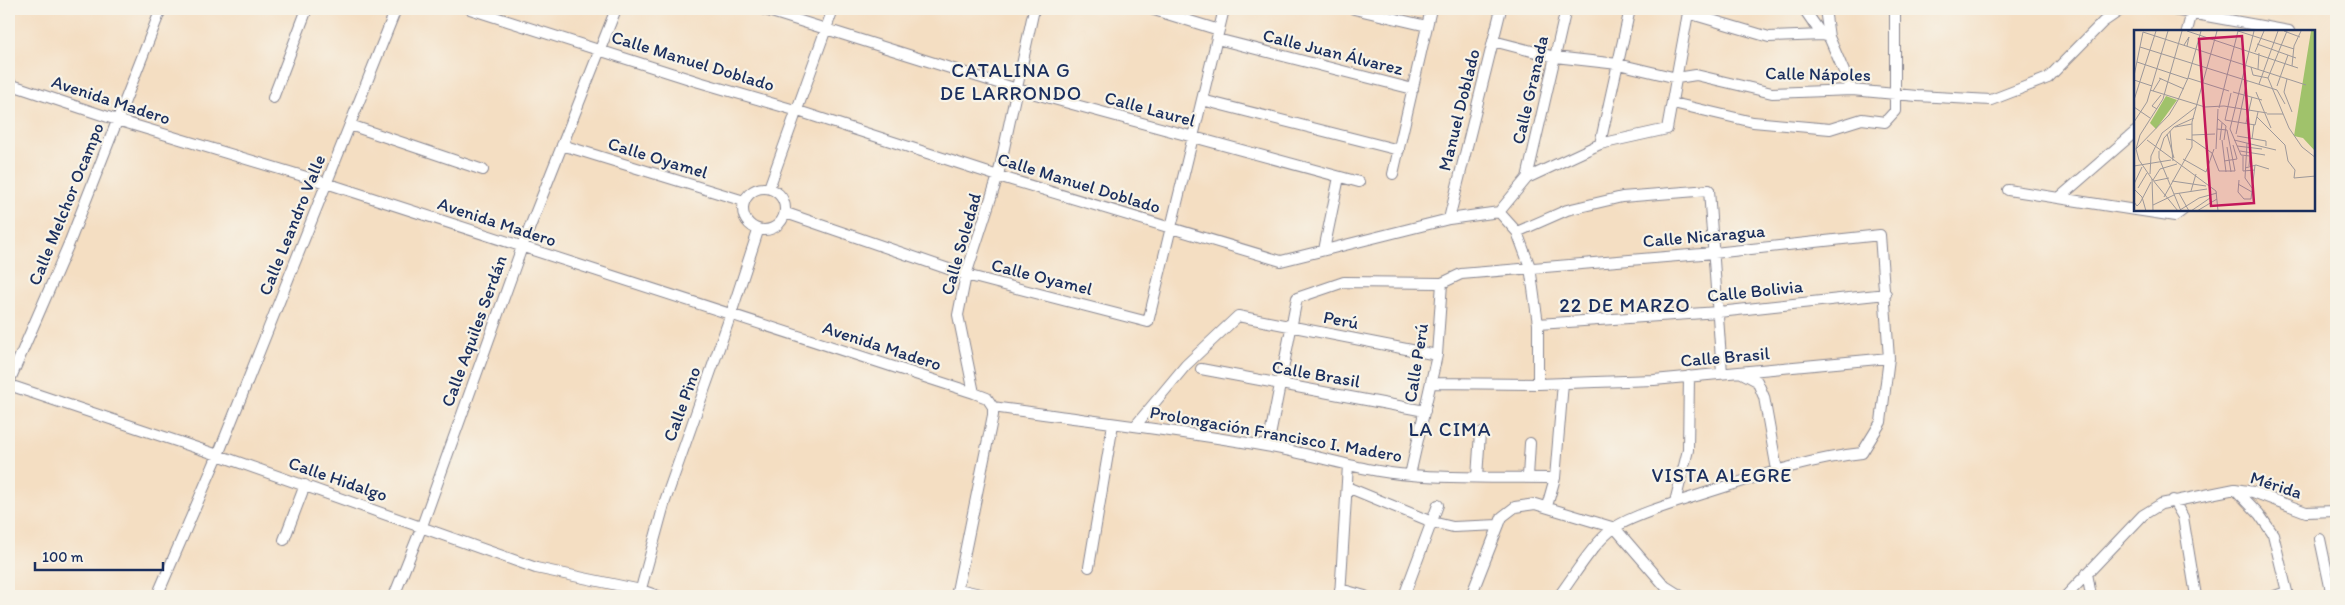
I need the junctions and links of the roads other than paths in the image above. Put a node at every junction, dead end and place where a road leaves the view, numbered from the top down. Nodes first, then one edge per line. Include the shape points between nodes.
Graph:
1 (160, 9) edge
2 (307, 9) edge
3 (396, 9) edge
4 (475, 9) edge
5 (616, 9) edge
6 (762, 9) edge
7 (833, 9) edge
8 (1034, 9) edge
9 (1151, 9) edge
10 (1224, 9) edge
11 (1354, 9) edge
12 (1431, 9) edge
13 (1501, 9) edge
14 (1566, 9) edge
15 (1630, 9) edge
16 (1804, 9) edge
17 (1825, 9) edge
18 (1895, 9) edge
19 (2122, 9) edge
20 (2168, 9) edge
21 (2192, 12) junction
22 (1427, 26) junction
23 (826, 28) junction
24 (2187, 30) edge
25 (2284, 30) edge
26 (1218, 34) junction
27 (1825, 36) junction
28 (1493, 41) junction
29 (601, 49) junction
30 (1555, 57) junction
31 (1618, 64) junction
32 (1677, 78) junction
33 (9, 84) edge
34 (1413, 89) junction
35 (1017, 90) junction
36 (1852, 90) junction
37 (1894, 94) junction
38 (273, 98) dead end
39 (1202, 100) junction
40 (1673, 104) junction
41 (798, 111) junction
42 (118, 120) junction
43 (350, 125) junction
44 (2134, 133) edge
45 (1193, 137) junction
46 (1600, 144) junction
47 (562, 145) junction
48 (1399, 150) junction
49 (483, 170) dead end
50 (1393, 174) dead end
51 (998, 176) junction
52 (1339, 177) junction
53 (1527, 178) junction
54 (326, 182) junction
55 (1359, 182) dead end
56 (770, 188) junction
57 (2008, 190) dead end
58 (2059, 198) junction
59 (744, 201) junction
60 (2134, 210) edge
61 (2142, 211) edge
62 (2182, 211) edge
63 (786, 213) junction
64 (1500, 214) junction
65 (1449, 219) junction
66 (1171, 228) junction
67 (1515, 230) junction
68 (758, 231) junction
69 (522, 247) junction
70 (1324, 250) junction
71 (1714, 253) junction
72 (1530, 267) junction
73 (966, 275) junction
74 (1442, 283) junction
75 (1886, 294) junction
76 (1719, 312) junction
77 (731, 314) junction
78 (1538, 324) junction
79 (1292, 327) junction
80 (1437, 355) junction
81 (1889, 358) junction
82 (1201, 369) dead end
83 (1740, 372) junction
84 (1722, 373) junction
85 (1689, 376) junction
86 (1431, 383) junction
87 (1563, 383) junction
88 (9, 384) edge
89 (1538, 384) junction
90 (1281, 385) junction
91 (974, 393) junction
92 (992, 407) junction
93 (1425, 411) junction
94 (1113, 424) junction
95 (1136, 425) junction
96 (1480, 433) dead end
97 (1530, 443) dead end
98 (1268, 446) junction
99 (218, 455) junction
100 (1348, 464) junction
101 (1777, 470) junction
102 (1410, 475) junction
103 (1477, 476) junction
104 (1528, 477) junction
105 (1555, 478) junction
106 (305, 485) junction
107 (1347, 487) junction
108 (2235, 489) junction
109 (2173, 500) junction
110 (1675, 502) junction
111 (1438, 505) dead end
112 (1547, 506) junction
113 (2336, 511) edge
114 (1432, 522) junction
115 (1499, 525) junction
116 (422, 526) junction
117 (1615, 528) junction
118 (2320, 539) dead end
119 (284, 540) dead end
120 (1089, 567) dead end
121 (2087, 573) junction
122 (957, 592) edge
123 (1340, 592) edge
124 (640, 593) edge
125 (2287, 594) edge
126 (158, 596) edge
127 (394, 596) edge
128 (658, 596) edge
129 (989, 596) edge
130 (1365, 596) edge
131 (1404, 596) edge
132 (1471, 596) edge
133 (1558, 596) edge
134 (1681, 596) edge
135 (2066, 596) edge
136 (2091, 596) edge
137 (2196, 596) edge
138 (2275, 596) edge
139 (2332, 596) edge

1 - 42 street, Calle Melchor Ocampo
2 - 38 street
3 - 43 street, Calle Leandro Valle
4 - 29 street, Calle Manuel Doblado
5 - 29 street, Calle Aquiles Serdán
6 - 23 street, Calle Laurel
7 - 23 street
8 - 35 street, Calle Soledad
9 - 26 street, Calle Juan Álvarez
10 - 26 street
11 - 22 street
12 - 22 street
13 - 28 street, Manuel Doblado
14 - 30 street, Calle Granada
15 - 31 street
16 - 27 street
17 - 27 street
18 - 37 street
19 - 37 street, Calle Nápoles via 2103,22 2048,78 1991,100
20 - 21 street
21 - 24 street
21 - 25 street
22 - 34 street
23 - 35 street, Calle Laurel
23 - 41 street
26 - 34 street, Calle Juan Álvarez
26 - 39 street
27 - 32 street via 1769,37 1688,13
27 - 36 street
28 - 30 street, Calle Nápoles
28 - 65 street, Manuel Doblado
29 - 41 street, Calle Manuel Doblado
29 - 47 street, Calle Aquiles Serdán
30 - 31 street, Calle Nápoles
30 - 53 street, Calle Granada
31 - 32 street, Calle Nápoles
31 - 46 street
32 - 36 street, Calle Nápoles via 1696,75 1772,93
32 - 40 street
33 - 42 street, Avenida Madero
34 - 48 street
35 - 45 street, Calle Laurel
35 - 51 street, Calle Soledad
36 - 37 street, Calle Nápoles
37 - 40 street via 1895,111 1885,122 1862,119 1830,129 1753,122
39 - 45 street
39 - 48 street
40 - 46 street via 1667,129
41 - 51 street, Calle Manuel Doblado
41 - 56 street
42 - 54 street, Avenida Madero
42 - 88 street, Calle Melchor Ocampo
43 - 49 street
43 - 54 street, Calle Leandro Valle
44 - 58 street
45 - 52 street, Calle Laurel
45 - 66 street
46 - 53 street
47 - 59 street, Calle Oyamel
47 - 69 street, Calle Aquiles Serdán
48 - 50 street
51 - 66 street, Calle Manuel Doblado
51 - 73 street, Calle Soledad
52 - 55 street, Calle Laurel
52 - 70 street
53 - 64 street
54 - 69 street, Avenida Madero
54 - 99 street, Calle Leandro Valle
56 - 59 street via 754,190
56 - 63 street via 782,197
57 - 58 street
58 - 60 street
59 - 68 street via 744,219
61 - 62 street via 2175,216
63 - 68 street via 776,228
63 - 73 street, Calle Oyamel
64 - 65 street, Calle Manuel Doblado
64 - 67 street
65 - 70 street, Calle Manuel Doblado
66 - 70 street, Calle Manuel Doblado via 1281,261
66 - 73 street, Calle Oyamel via 1148,322
67 - 71 street via 1567,210 1622,197 1708,190
67 - 72 street
68 - 77 street, Calle Pino
69 - 77 street, Avenida Madero
69 - 116 street, Calle Aquiles Serdán
71 - 72 street, Calle Nicaragua
71 - 75 street, Calle Nicaragua via 1880,235
71 - 76 street
72 - 74 street, Calle Nicaragua via 1461,274
72 - 78 street
73 - 91 street, Calle Soledad via 958,315
74 - 79 street via 1344,282 1297,298
74 - 80 street, Calle Perú
75 - 76 street, Calle Bolivia
75 - 81 street
76 - 78 street, Calle Bolivia
76 - 84 street
77 - 91 street, Avenida Madero
77 - 124 street, Calle Pino via 664,501
78 - 89 street
79 - 80 street, Perú
79 - 90 street
79 - 95 street, Perú via 1238,316 1186,365
80 - 86 street, Calle Perú
81 - 83 street, Calle Brasil
81 - 101 street via 1881,422 1862,453 1834,456
82 - 90 street, Calle Brasil
83 - 84 street, Calle Brasil
83 - 101 street via 1757,381 1764,397
84 - 85 street, Calle Brasil
85 - 87 street, Calle Brasil
85 - 110 street via 1688,450
86 - 89 street, Calle Brasil
86 - 93 street, Calle Perú
87 - 89 street, Calle Brasil
87 - 105 street
88 - 99 street, Calle Hidalgo
90 - 93 street, Calle Brasil
90 - 98 street
91 - 92 street via 987,398
92 - 94 street, Prolongación Francisco I. Madero
92 - 122 street
93 - 102 street, Calle Perú
94 - 95 street, Prolongación Francisco I. Madero
94 - 120 street
95 - 98 street, Prolongación Francisco I. Madero
96 - 103 street
97 - 104 street
98 - 100 street, Prolongación Francisco I. Madero
99 - 106 street, Calle Hidalgo
99 - 126 street, Calle Leandro Valle
100 - 102 street, Prolongación Francisco I. Madero
100 - 107 street
101 - 110 street
102 - 103 street, Prolongación Francisco I. Madero
103 - 104 street, Prolongación Francisco I. Madero
104 - 105 street, Prolongación Francisco I. Madero
105 - 112 street
106 - 116 street, Calle Hidalgo
106 - 119 street
107 - 114 street
107 - 123 street
108 - 109 street
108 - 113 street, Mérida via 2306,512
108 - 125 street via 2273,534
109 - 121 street via 2143,515
109 - 137 street via 2184,517
110 - 117 street
111 - 114 street
112 - 115 street via 1515,507 1502,517
112 - 117 street
114 - 115 street via 1453,528
114 - 131 street
115 - 132 street
116 - 124 street, Calle Hidalgo via 536,568
116 - 127 street, Calle Aquiles Serdán
117 - 133 street via 1603,538
117 - 134 street via 1665,586
118 - 139 street
121 - 135 street
121 - 136 street
122 - 129 street
123 - 130 street
124 - 128 street, Calle Hidalgo
125 - 138 street

